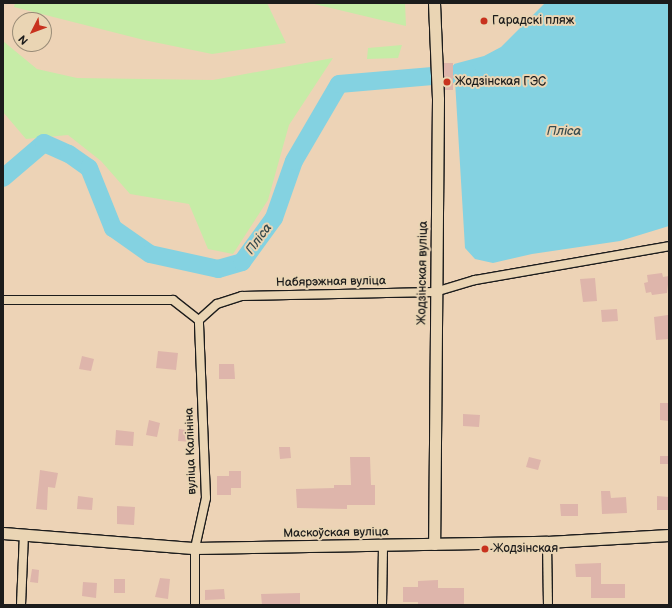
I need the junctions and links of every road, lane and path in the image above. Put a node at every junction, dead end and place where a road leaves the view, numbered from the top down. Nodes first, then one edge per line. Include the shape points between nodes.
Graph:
1 (434, 3) edge
2 (669, 246) edge
3 (435, 292) junction
4 (3, 300) edge
5 (199, 320) junction
6 (3, 533) edge
7 (24, 534) junction
8 (669, 535) edge
9 (548, 542) junction
10 (434, 544) junction
11 (383, 546) junction
12 (195, 548) junction
13 (21, 605) edge
14 (195, 605) edge
15 (382, 605) edge
16 (548, 605) edge

1 - 3 main road, Жодзінская вуліца via 438,99
2 - 3 street, Набярэжная вуліца via 475,280
3 - 5 street, Набярэжная вуліца via 242,296 217,304
3 - 10 main road, Жодзінская вуліца
4 - 5 street via 173,300
5 - 12 street, вуліца Калініна via 206,498
6 - 7 main road, Маскоўская вуліца
7 - 12 main road, Маскоўская вуліца
7 - 13 street
8 - 9 main road, Маскоўская вуліца
9 - 10 main road, Маскоўская вуліца
9 - 16 street
10 - 11 main road, Маскоўская вуліца
11 - 12 main road, Маскоўская вуліца
11 - 15 street
12 - 14 street, вуліца Калініна

